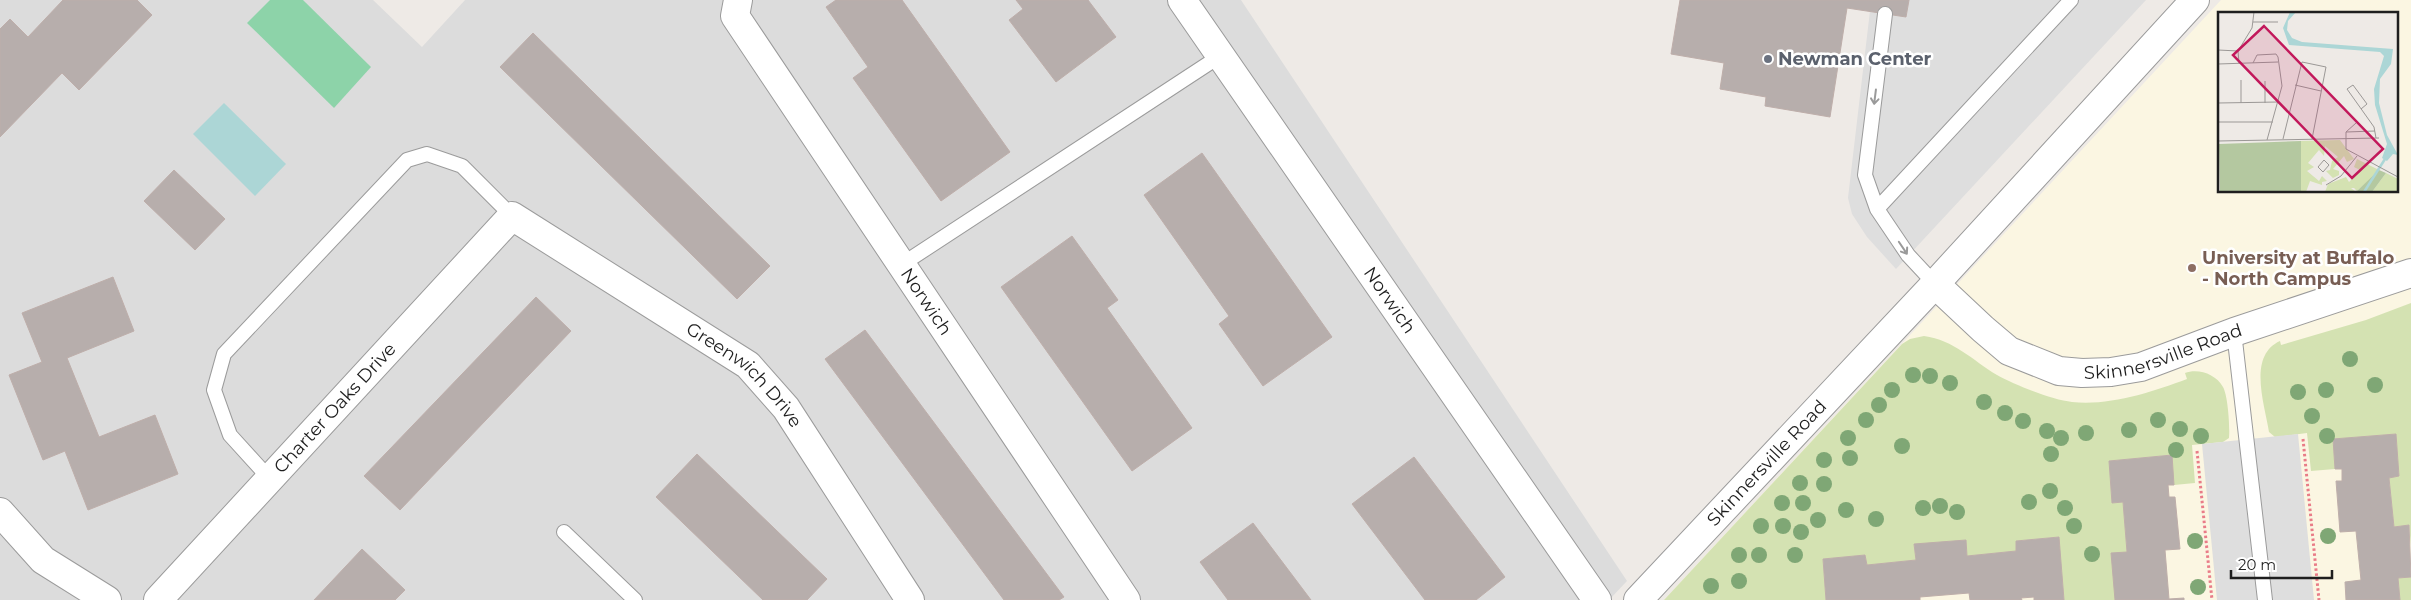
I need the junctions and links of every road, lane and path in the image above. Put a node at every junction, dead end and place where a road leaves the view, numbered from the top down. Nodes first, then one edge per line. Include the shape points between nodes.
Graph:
1 (738, 0) edge
2 (1182, 0) edge
3 (2071, 0) edge
4 (2195, 0) edge
5 (1885, 14) dead end
6 (1220, 56) junction
7 (1877, 209) junction
8 (512, 216) junction
9 (901, 265) junction
10 (2411, 273) edge
11 (1935, 284) junction
12 (2234, 332) junction
13 (2303, 438) dead end
14 (2197, 451) dead end
15 (269, 478) junction
16 (0, 512) edge
17 (564, 532) dead end
18 (107, 600) edge
19 (158, 600) edge
20 (635, 600) edge
21 (910, 600) edge
22 (1126, 600) edge
23 (1597, 600) edge
24 (1638, 600) edge
25 (2212, 600) edge
26 (2265, 600) edge
27 (2319, 600) edge

1 - 9 street, Norwich via 735,16
2 - 6 street, Norwich
3 - 7 lane
4 - 11 street, Skinnersville Road
5 -> 7 lane via 1865,175
6 - 9 lane
6 - 23 street, Norwich
7 -> 11 lane via 1908,255
8 - 15 street, Charter Oaks Drive
8 - 15 lane via 462,166 427,154 407,160 224,354 214,390 230,435
8 - 21 street, Greenwich Drive via 748,365 786,408
9 - 22 street, Norwich
10 - 12 street, Skinnersville Road
11 - 12 street, Skinnersville Road via 2009,351 2059,371 2111,372 2141,367
11 - 24 street, Skinnersville Road
12 - 26 lane
13 - 27 path
14 - 25 path
15 - 19 street, Charter Oaks Drive
16 - 18 street via 43,560
17 - 20 lane

